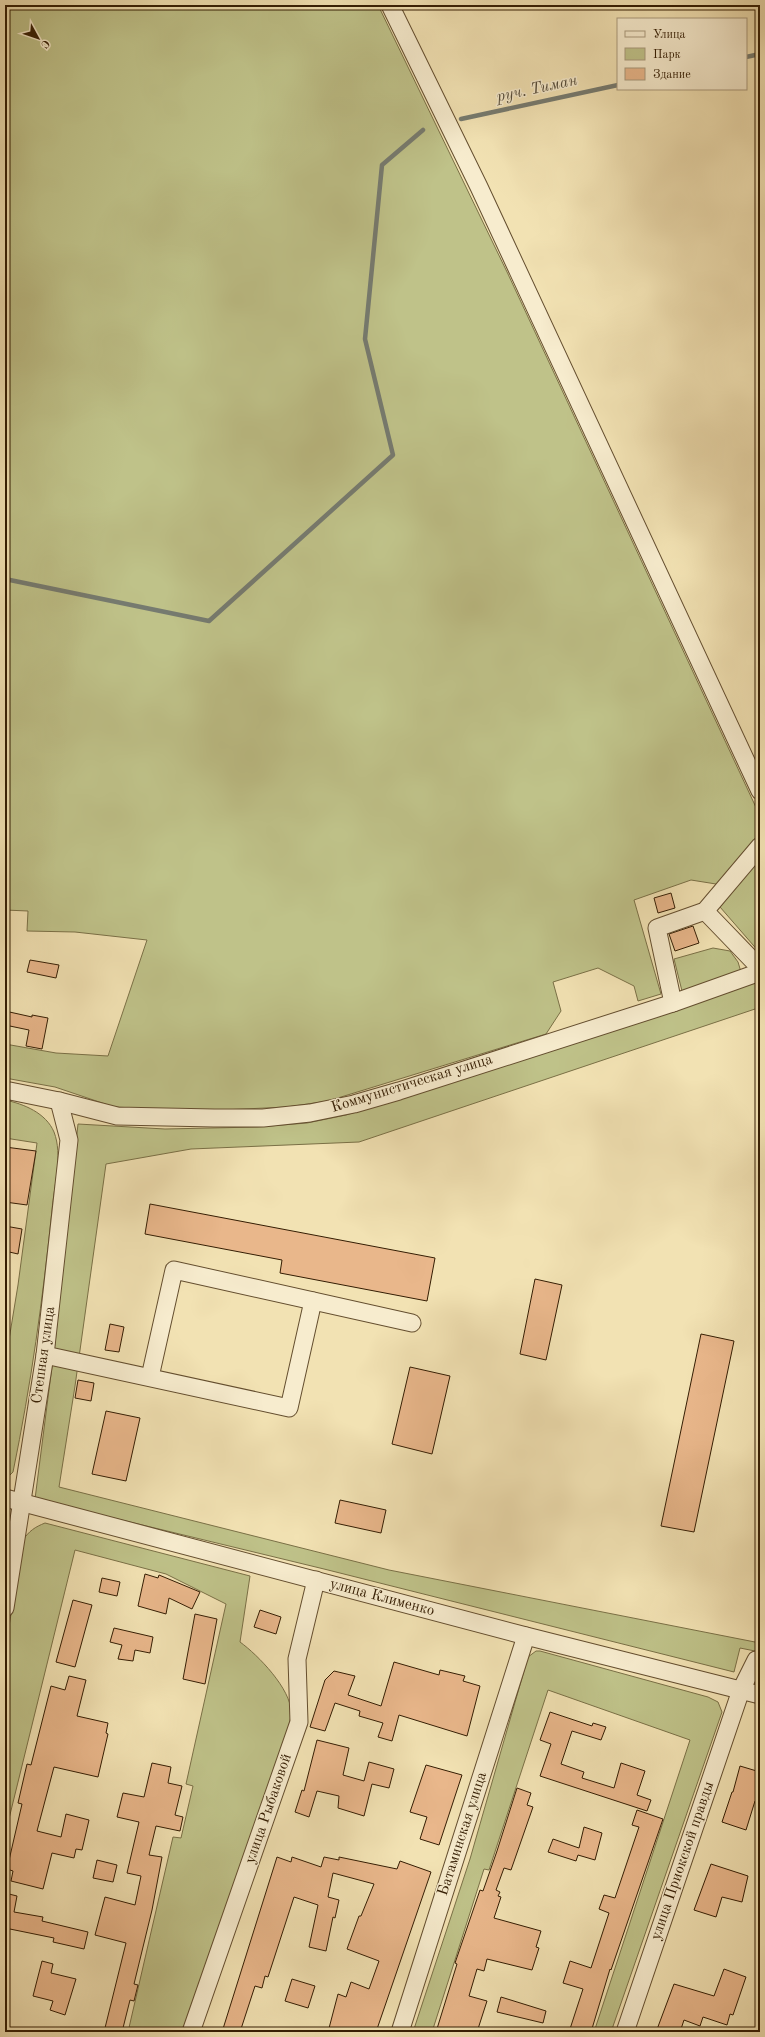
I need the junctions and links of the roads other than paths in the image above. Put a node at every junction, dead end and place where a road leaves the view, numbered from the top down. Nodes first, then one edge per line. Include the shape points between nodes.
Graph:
1 (390, 5) edge
2 (760, 791) edge
3 (760, 846) edge
4 (705, 911) junction
5 (760, 968) edge
6 (760, 972) edge
7 (672, 1002) junction
8 (5, 1090) edge
9 (59, 1101) junction
10 (313, 1301) junction
11 (412, 1322) dead end
12 (45, 1355) junction
13 (150, 1377) junction
14 (5, 1498) edge
15 (22, 1502) junction
16 (316, 1580) junction
17 (5, 1608) edge
18 (526, 1636) junction
19 (760, 1661) edge
20 (741, 1690) junction
21 (760, 1695) edge
22 (191, 2032) edge
23 (400, 2032) edge
24 (625, 2032) edge

1 - 2 street via 479,187
3 - 4 street
4 - 5 street
4 - 7 street via 657,928
6 - 7 street, Коммунистическая улица
7 - 9 street, Коммунистическая улица via 384,1095 310,1113 263,1118 116,1116
8 - 9 street, Коммунистическая улица
9 - 12 street, Степная улица via 69,1140
10 - 11 street
10 - 13 street via 174,1270
10 - 13 street via 289,1408
12 - 13 street
12 - 15 street, Степная улица
14 - 15 street, улица Клименко
15 - 16 street, улица Клименко
15 - 17 street, Степная улица
16 - 18 street, улица Клименко
16 - 22 street, улица Рыбаковой via 297,1659 299,1722
18 - 20 street, улица Клименко
18 - 23 street, Батаминская улица
19 - 20 street, улица Приокской правды via 756,1660
20 - 21 street, улица Клименко
20 - 24 street, улица Приокской правды

